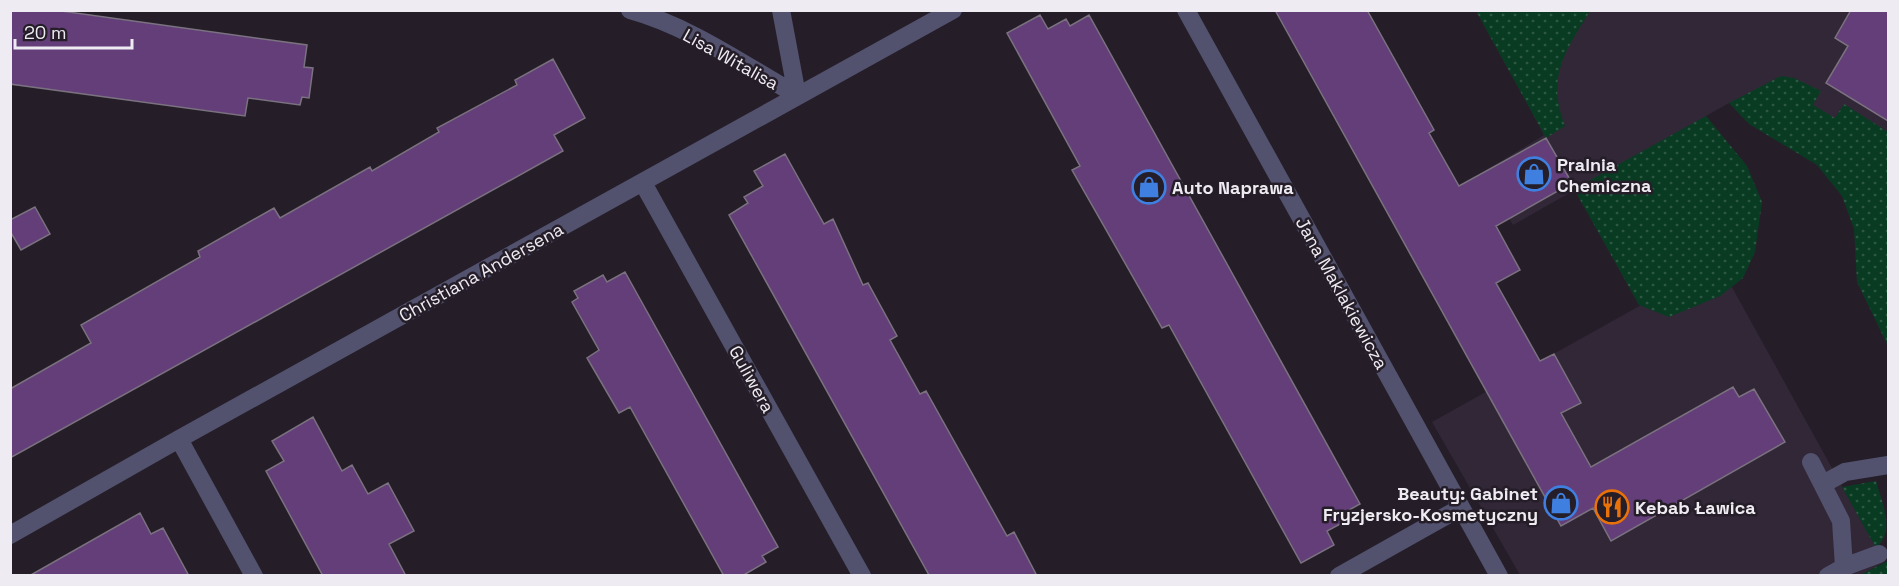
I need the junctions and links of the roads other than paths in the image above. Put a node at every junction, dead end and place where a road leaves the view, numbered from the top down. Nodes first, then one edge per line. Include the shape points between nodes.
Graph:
1 (630, 10) edge
2 (781, 10) edge
3 (953, 10) edge
4 (1186, 10) edge
5 (797, 95) junction
6 (643, 183) junction
7 (179, 439) junction
8 (1811, 462) dead end
9 (1888, 465) edge
10 (1823, 484) junction
11 (1460, 508) junction
12 (10, 535) edge
13 (1879, 554) dead end
14 (1836, 571) edge
15 (254, 576) edge
16 (862, 576) edge
17 (1339, 576) edge
18 (1498, 576) edge

1 - 5 street, Lisa Witalisa via 716,48
2 - 5 street
3 - 5 street, Christiana Andersena
4 - 11 street, Jana Maklakiewicza
5 - 6 street, Christiana Andersena
6 - 7 street, Christiana Andersena
6 - 16 street, Guliwera
7 - 12 street, Christiana Andersena
7 - 15 street
8 - 10 street
9 - 10 street via 1845,472
10 - 14 street via 1841,521
11 - 17 street
11 - 18 street, Jana Maklakiewicza
13 - 14 street

